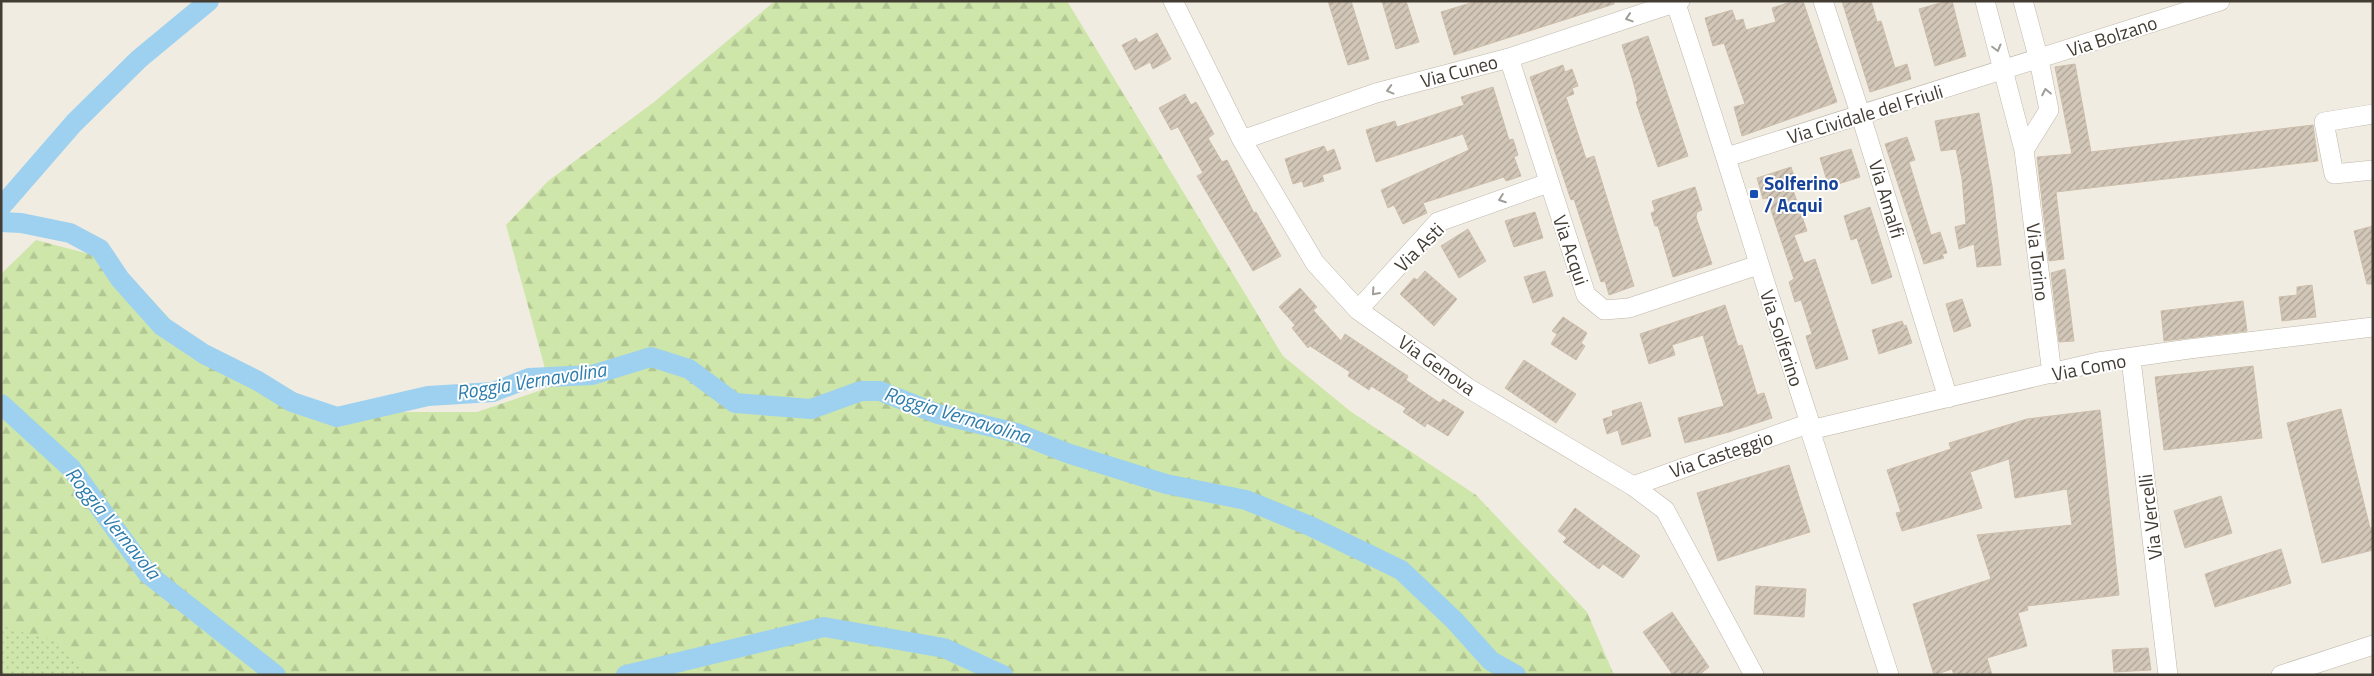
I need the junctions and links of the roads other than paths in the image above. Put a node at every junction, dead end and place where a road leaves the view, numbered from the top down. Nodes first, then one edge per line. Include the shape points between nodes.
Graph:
1 (1173, 1) edge
2 (1823, 1) edge
3 (1985, 1) edge
4 (2023, 1) edge
5 (2220, 1) edge
6 (1677, 2) edge
7 (1509, 58) junction
8 (2039, 60) junction
9 (2004, 71) junction
10 (2373, 114) edge
11 (1861, 116) junction
12 (1242, 140) junction
13 (2024, 150) junction
14 (1727, 157) junction
15 (2373, 170) edge
16 (1548, 183) junction
17 (1758, 264) junction
18 (1358, 310) junction
19 (2373, 327) edge
20 (2131, 359) junction
21 (2052, 374) junction
22 (1948, 398) junction
23 (1810, 427) junction
24 (1633, 486) junction
25 (2373, 645) edge
26 (1754, 675) edge
27 (1889, 675) edge
28 (2168, 675) edge
29 (2281, 675) edge

1 - 12 street, Via Genova
2 - 11 street, Via Amalfi
3 -> 9 street, Via Torino
4 - 8 street
5 - 8 street, Via Bolzano
6 -> 7 street, Via Cuneo
6 - 14 street, Via Solferino
7 -> 12 street, Via Cuneo via 1376,93
7 - 16 street, Via Acqui
8 - 9 street, Via Bolzano
13 -> 8 street via 2049,110
9 - 11 street, Via Cividale del Friuli
9 - 13 street, Via Torino
10 - 15 street via 2324,122 2334,174
11 - 14 street, Via Cividale del Friuli
11 - 22 street, Via Amalfi
12 - 18 street, Via Genova via 1315,263
13 - 21 street, Via Torino
14 - 17 street, Via Solferino
16 - 17 street, Via Acqui via 1586,295 1604,310 1629,308
16 -> 18 street, Via Asti via 1438,222
17 - 23 street, Via Solferino
18 - 24 street, Via Genova via 1468,388
19 - 20 street, Via Como
20 - 21 street, Via Como via 2098,362
20 - 28 street, Via Vercelli
21 - 22 street, Via Como
22 - 23 street, Via Como
23 - 24 street, Via Casteggio
23 - 27 street, Via Solferino
24 - 26 street, Via Genova via 1665,510
25 - 29 street

